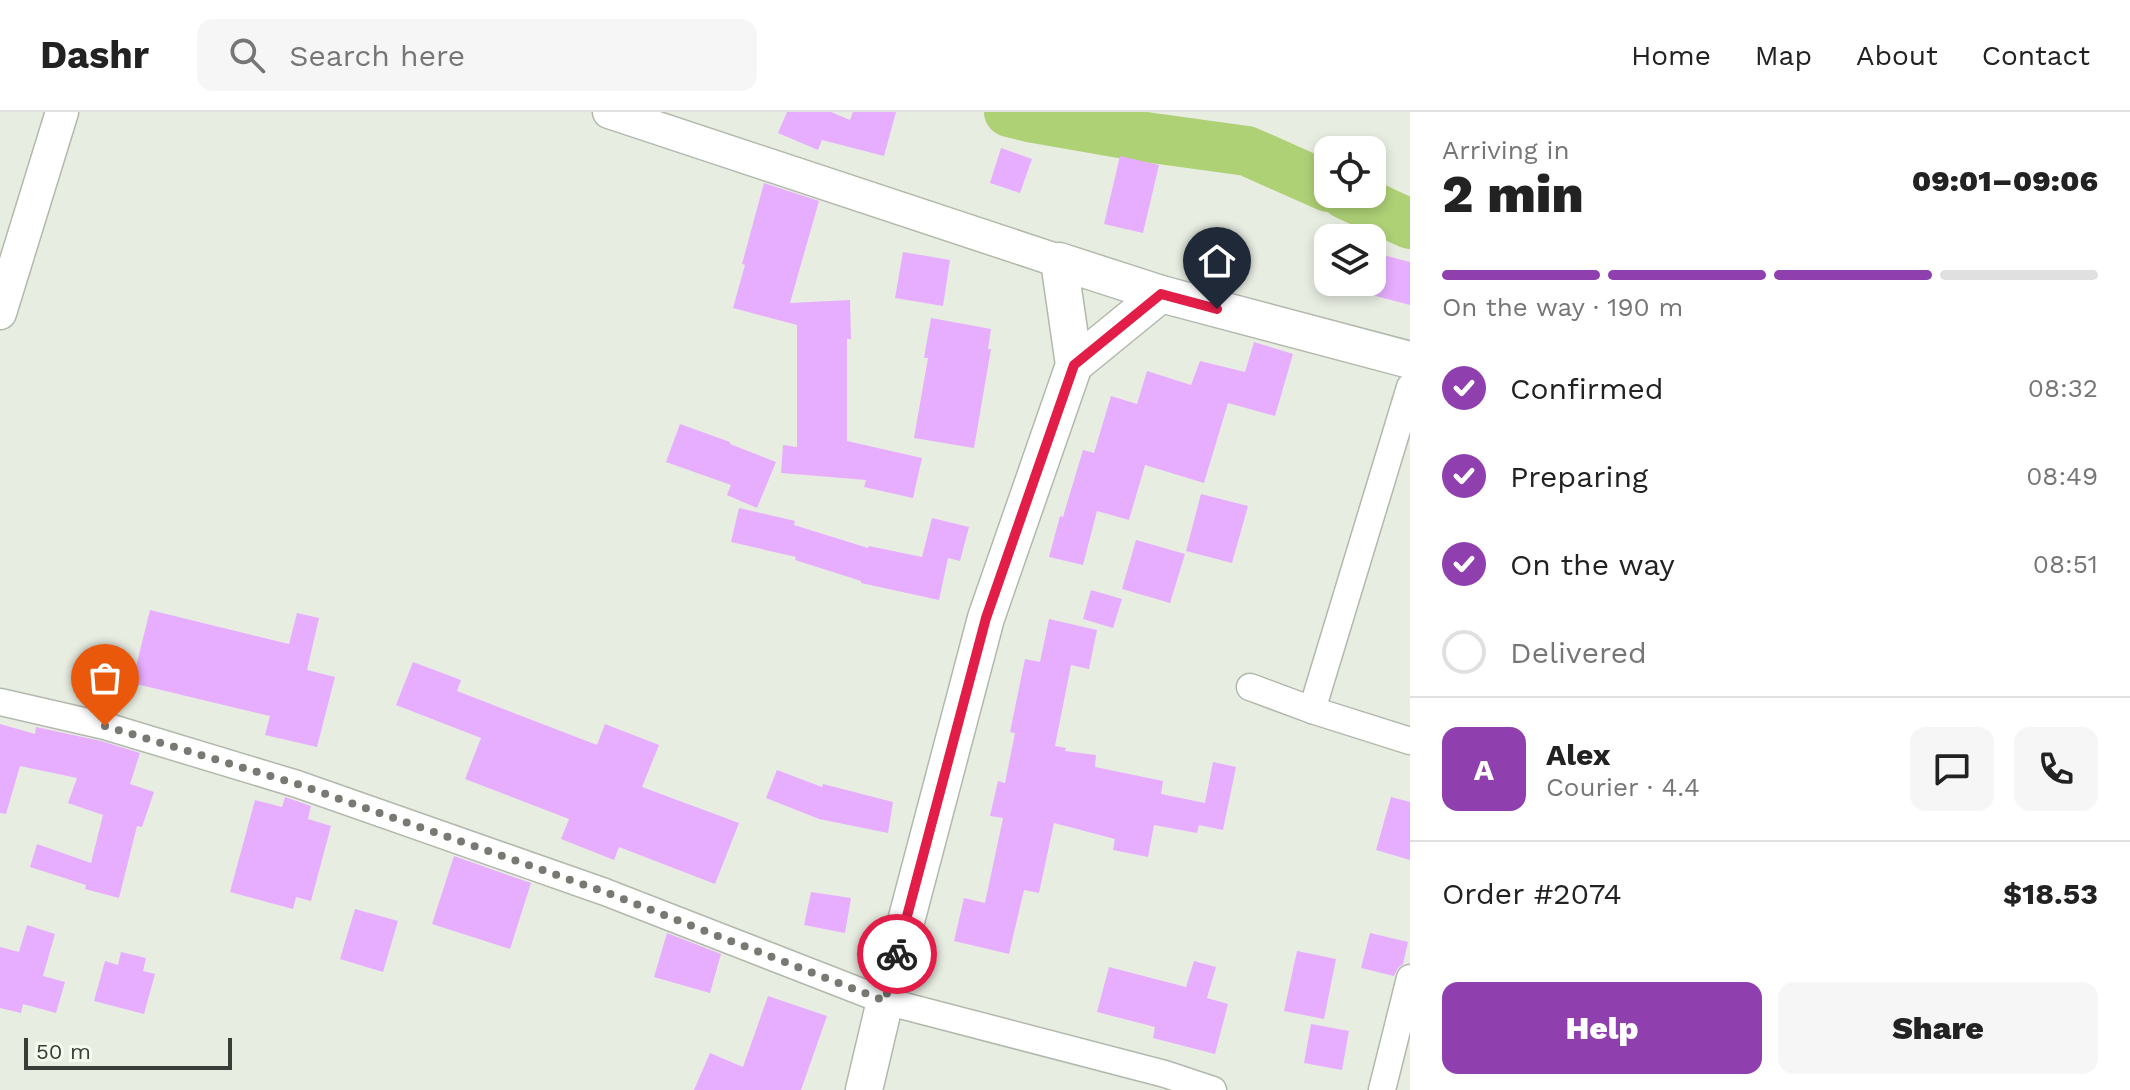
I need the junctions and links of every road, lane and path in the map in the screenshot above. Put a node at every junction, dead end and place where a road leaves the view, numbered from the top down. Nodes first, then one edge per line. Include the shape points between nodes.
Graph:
1 (62, 112) edge
2 (609, 112) edge
3 (1059, 261) junction
4 (1161, 294) junction
5 (0, 313) edge
6 (1410, 360) edge
7 (1074, 365) junction
8 (1410, 387) edge
9 (1250, 687) dead end
10 (0, 702) edge
11 (1312, 710) junction
12 (1410, 741) edge
13 (1410, 978) edge
14 (885, 1001) junction
15 (864, 1090) edge
16 (1213, 1090) edge
17 (1382, 1090) edge

1 - 5 street
2 - 3 street
3 - 4 main road
3 - 7 main road
4 - 6 main road
4 - 7 main road
7 - 14 main road via 986,618
8 - 11 street
9 - 11 street
10 - 14 street via 105,726 297,784 605,892
11 - 12 street
13 - 17 street
14 - 15 main road
14 - 16 street

